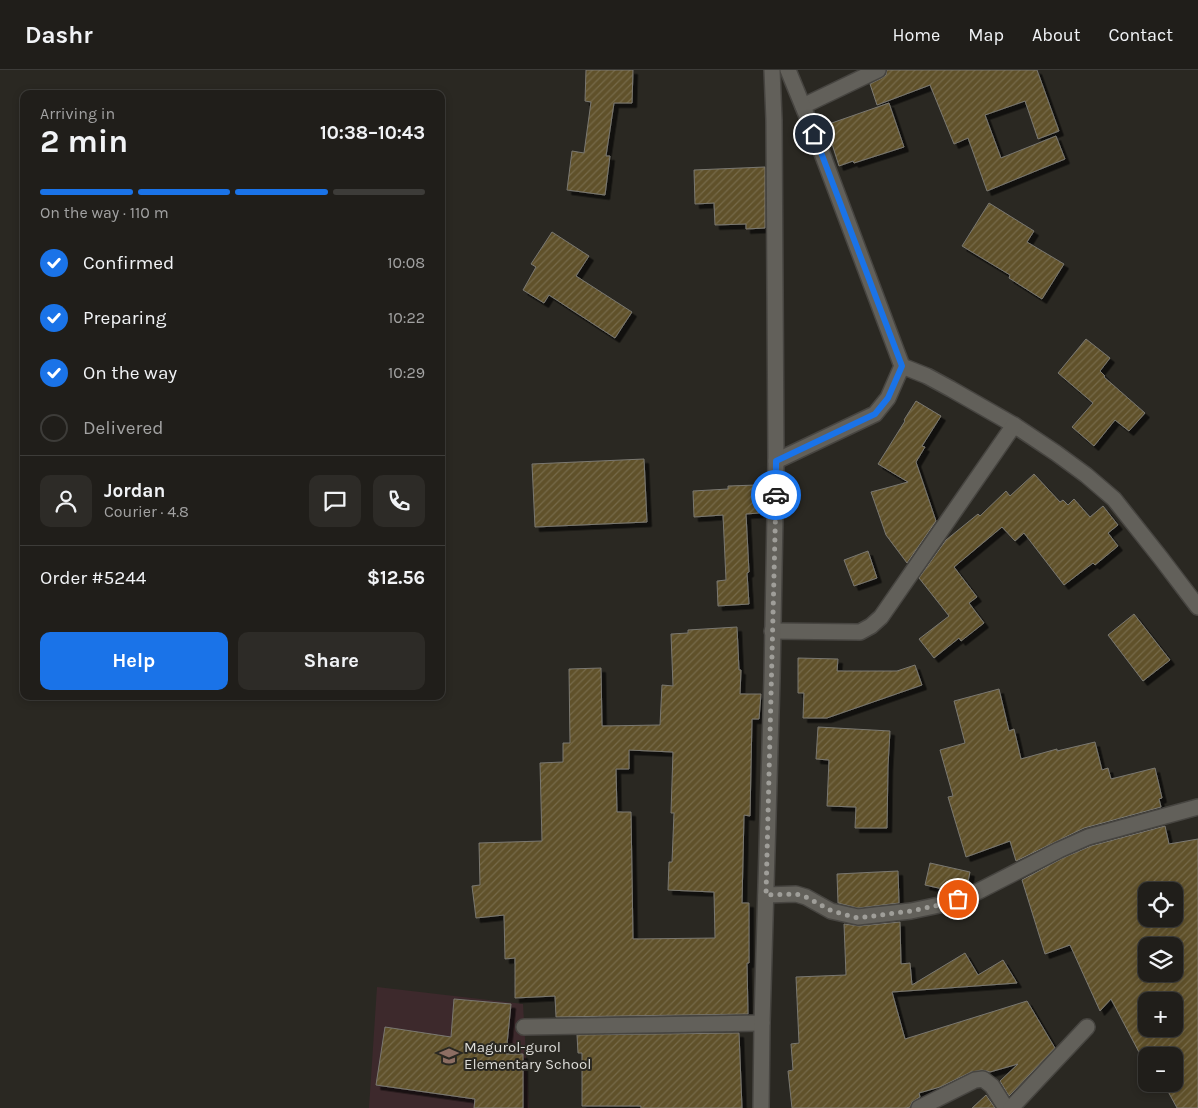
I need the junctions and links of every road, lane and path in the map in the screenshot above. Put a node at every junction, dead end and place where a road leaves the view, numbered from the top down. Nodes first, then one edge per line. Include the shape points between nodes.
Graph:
1 (772, 70) edge
2 (788, 70) edge
3 (878, 70) edge
4 (803, 106) junction
5 (902, 366) junction
6 (1014, 425) junction
7 (776, 461) junction
8 (1198, 607) edge
9 (772, 630) junction
10 (1198, 807) edge
11 (766, 895) junction
12 (762, 1023) junction
13 (524, 1027) dead end
14 (1087, 1027) dead end
15 (761, 1108) edge
16 (919, 1108) edge
17 (1006, 1108) edge
18 (1011, 1108) edge

1 - 7 street
2 - 4 street
3 - 4 street
4 - 5 street
5 - 6 street via 927,376
5 - 7 street via 888,398 875,414
6 - 8 street via 1114,499
6 - 9 street via 881,617 871,626 860,632
7 - 9 street
9 - 11 street
10 - 11 street via 1088,837 973,894 911,911 858,918 832,911 796,894
11 - 12 street
12 - 13 street
12 - 15 street
14 - 18 street
16 - 17 street via 983,1079 992,1086

